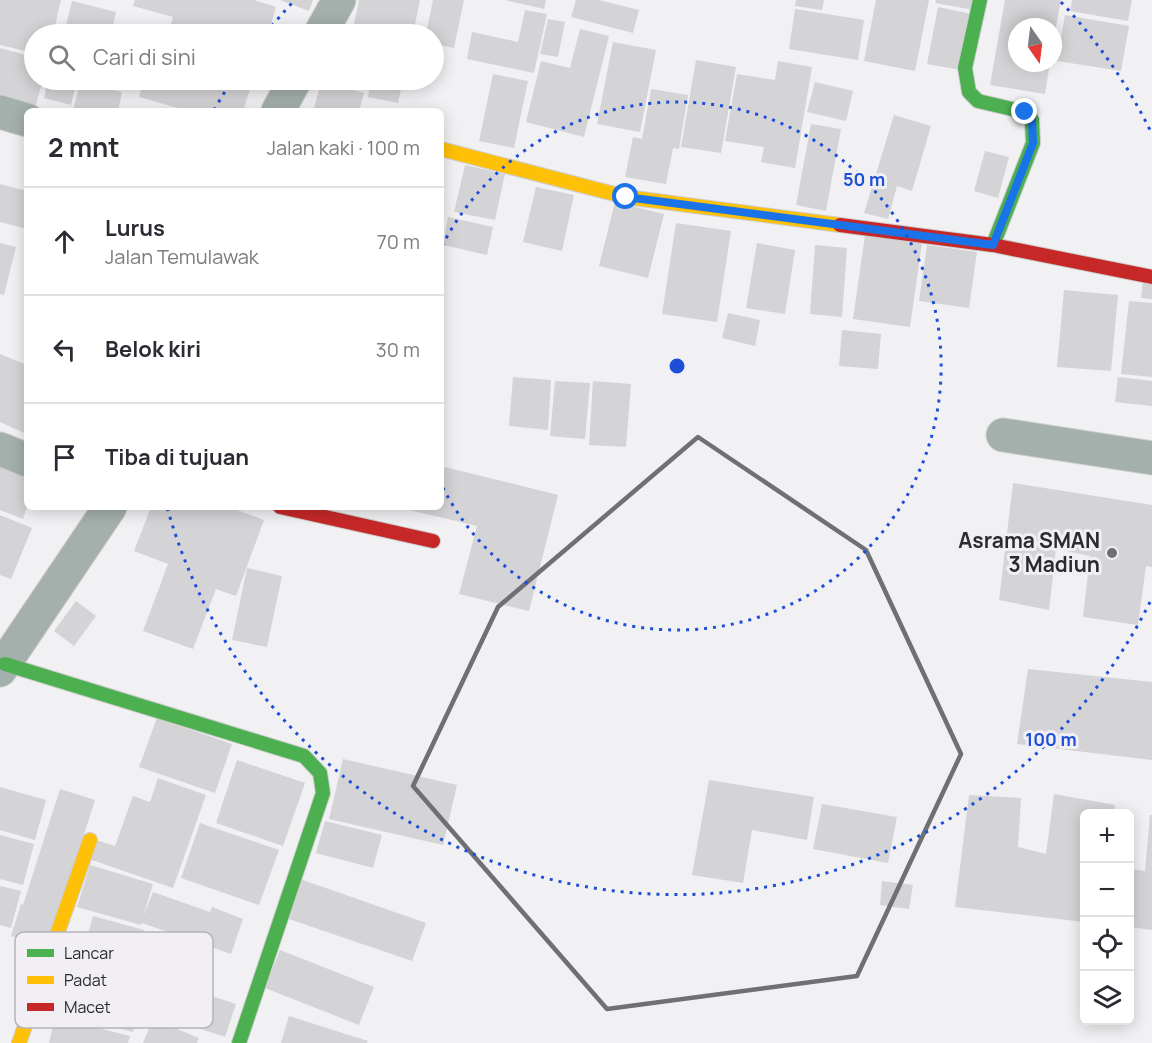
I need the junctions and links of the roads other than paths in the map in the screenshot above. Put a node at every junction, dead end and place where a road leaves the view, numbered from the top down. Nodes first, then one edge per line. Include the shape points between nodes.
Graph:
1 (339, 0) edge
2 (980, 0) edge
3 (326, 24) edge
4 (0, 112) edge
5 (24, 119) edge
6 (444, 150) edge
7 (993, 245) junction
8 (1152, 277) edge
9 (1003, 435) dead end
10 (0, 449) edge
11 (1152, 458) edge
12 (24, 459) edge
13 (108, 510) edge
14 (294, 510) edge
15 (434, 541) dead end
16 (2, 667) edge
17 (90, 840) dead end
18 (58, 932) edge
19 (24, 1028) edge
20 (19, 1043) edge
21 (239, 1043) edge

1 - 3 street
2 - 7 street via 965,68 969,92 978,101 1025,112 1032,120 1033,143
4 - 5 street
6 - 7 street via 626,197
7 - 8 street
9 - 11 street
10 - 12 street
13 - 16 street
14 - 15 street
16 - 21 street via 304,756 320,773 323,793
17 - 18 street
19 - 20 street

